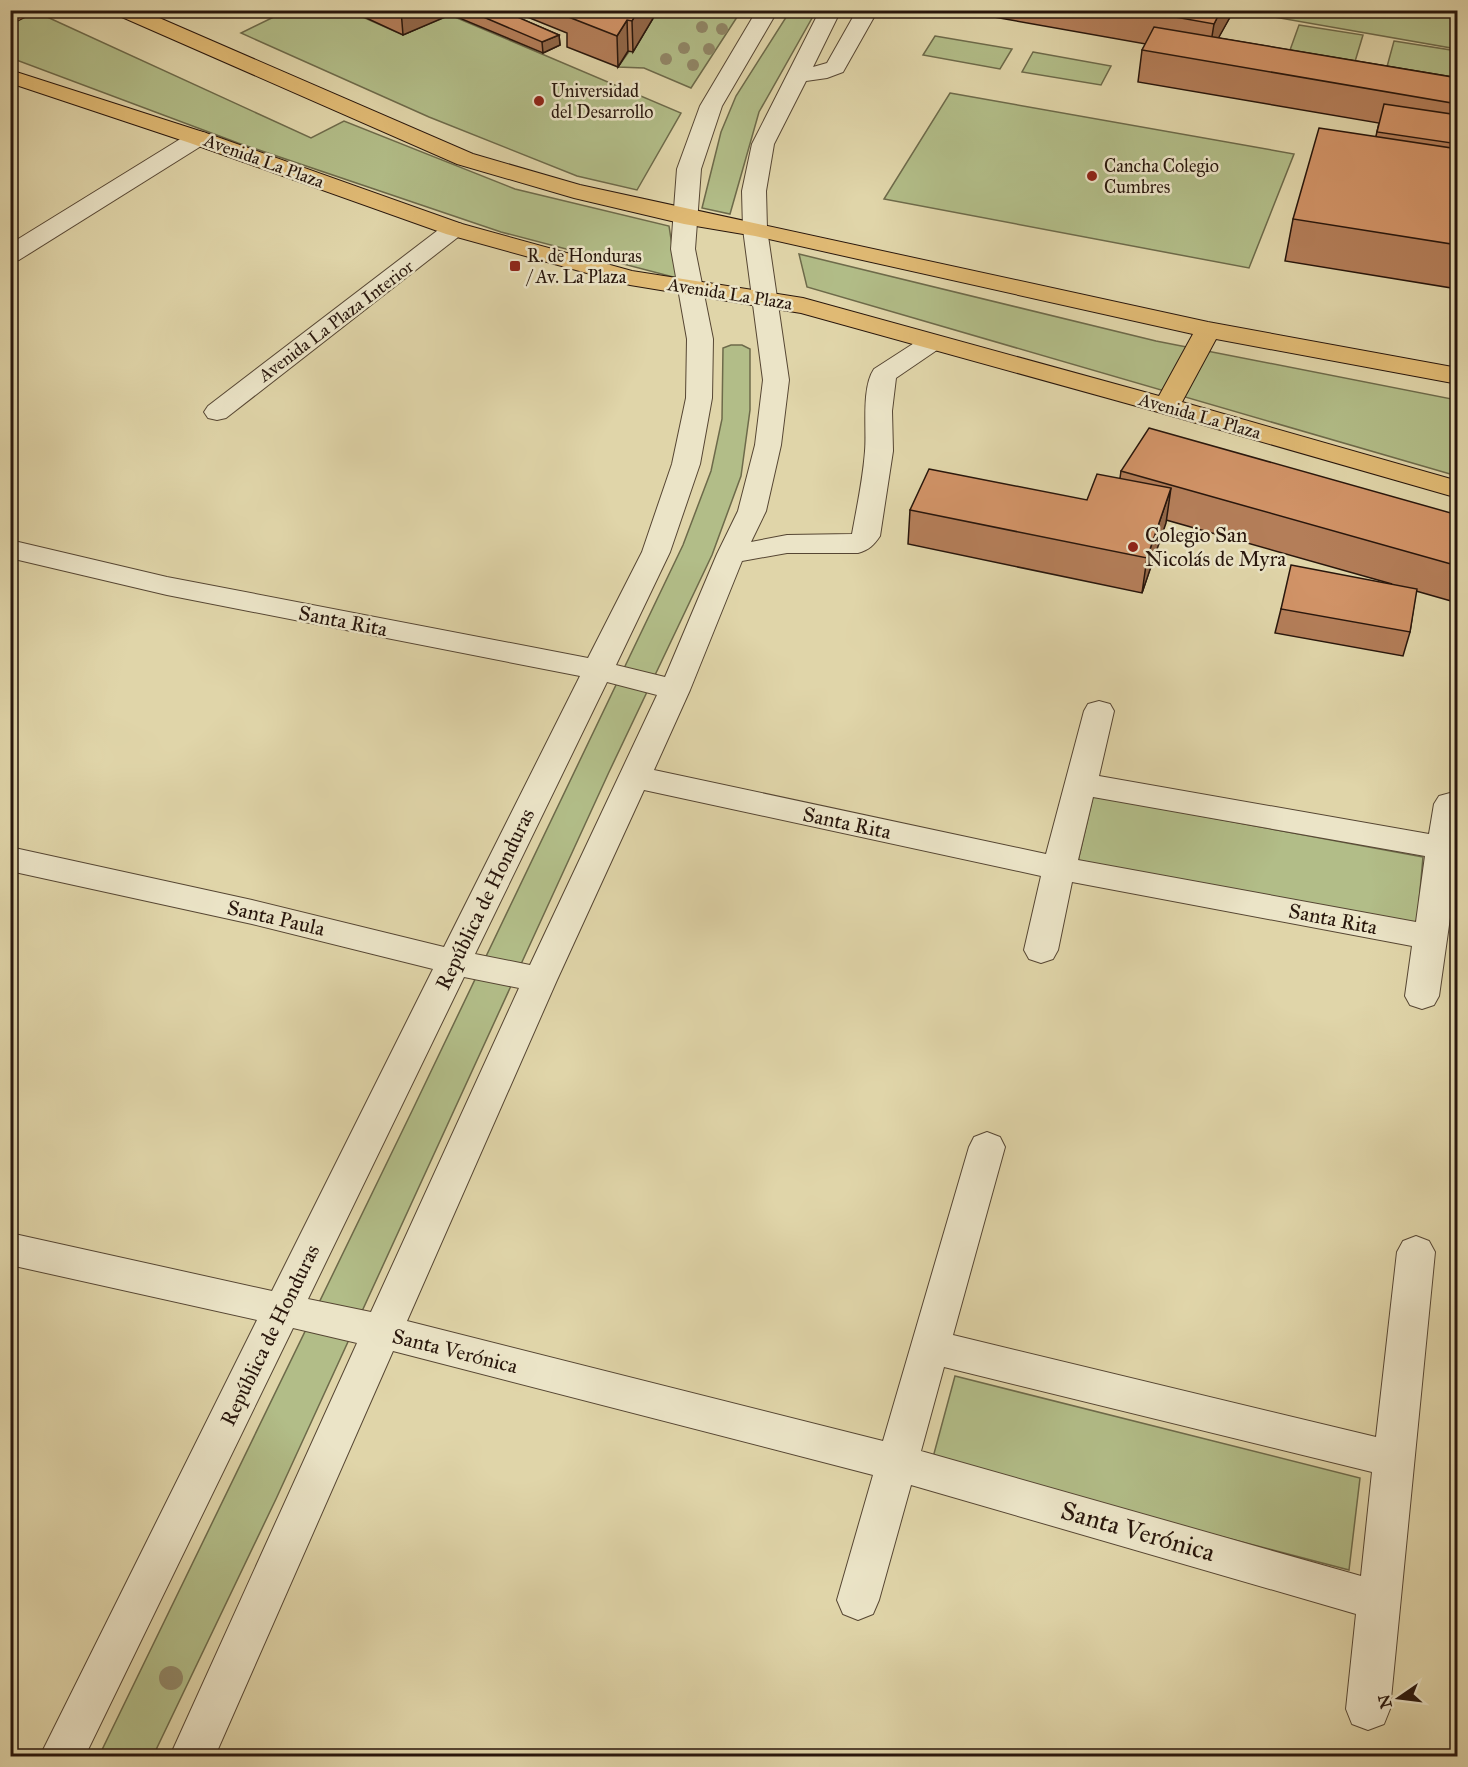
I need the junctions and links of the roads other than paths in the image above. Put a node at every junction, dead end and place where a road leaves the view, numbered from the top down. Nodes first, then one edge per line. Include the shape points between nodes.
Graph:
1 (24, 10) edge
2 (122, 10) edge
3 (768, 10) edge
4 (831, 10) edge
5 (868, 10) edge
6 (10, 18) edge
7 (799, 75) junction
8 (10, 76) edge
9 (198, 138) junction
10 (684, 217) junction
11 (755, 229) junction
12 (454, 230) junction
13 (10, 255) edge
14 (690, 289) junction
15 (764, 298) junction
16 (1208, 330) junction
17 (931, 343) junction
18 (1458, 376) edge
19 (1167, 406) junction
20 (217, 412) dead end
21 (1458, 490) edge
22 (10, 549) edge
23 (731, 554) junction
24 (598, 670) junction
25 (675, 690) junction
26 (1100, 711) dead end
27 (636, 777) junction
28 (1082, 784) junction
29 (1450, 804) dead end
30 (1443, 848) junction
31 (10, 859) edge
32 (1059, 868) junction
33 (1430, 937) junction
34 (1041, 950) dead end
35 (454, 962) junction
36 (540, 980) junction
37 (1422, 996) dead end
38 (987, 1147) dead end
39 (10, 1249) edge
40 (1416, 1252) dead end
41 (283, 1309) junction
42 (384, 1332) junction
43 (931, 1347) junction
44 (1394, 1459) junction
45 (897, 1463) junction
46 (858, 1600) dead end
47 (1379, 1601) junction
48 (1368, 1709) dead end
49 (62, 1756) edge
50 (192, 1756) edge

1 - 6 main road
2 - 10 main road via 465,159 574,191
3 - 10 street, República de Honduras via 711,106 689,169
4 - 7 street
5 - 7 street via 835,67
7 - 11 street via 763,144 754,191
8 - 9 main road, Avenida La Plaza
9 - 12 main road, Avenida La Plaza
9 - 13 street
10 - 11 main road
10 - 14 street, República de Honduras via 683,249
11 - 15 street
11 - 16 main road
12 - 14 main road, Avenida La Plaza via 630,278
12 - 20 street, Avenida La Plaza Interior
14 - 15 main road, Avenida La Plaza
14 - 24 street, República de Honduras via 700,339 699,398 686,464 656,552
15 - 17 main road, Avenida La Plaza
15 - 23 street via 776,380 768,445 752,511
16 - 18 main road
16 - 19 main road
17 - 19 main road, Avenida La Plaza
17 - 23 street via 883,375 879,451 866,536 858,544 788,544
19 - 21 main road, Avenida La Plaza
22 - 24 street, Santa Rita via 166,586
23 - 25 street
24 - 25 street, Santa Rita
24 - 35 street, República de Honduras
25 - 27 street
26 - 28 street
27 - 32 street, Santa Rita
27 - 36 street
28 - 30 street
28 - 32 street
29 - 30 street
30 - 33 street
31 - 35 street, Santa Paula
32 - 33 street, Santa Rita
32 - 34 street
33 - 37 street
35 - 36 street, Santa Paula
35 - 41 street, República de Honduras
36 - 42 street
38 - 43 street
39 - 41 street, Santa Verónica
40 - 44 street
41 - 42 street, Santa Verónica
41 - 49 street, República de Honduras
42 - 45 street, Santa Verónica
42 - 50 street
43 - 44 street
43 - 45 street
44 - 47 street
45 - 46 street
45 - 47 street, Santa Verónica
47 - 48 street

